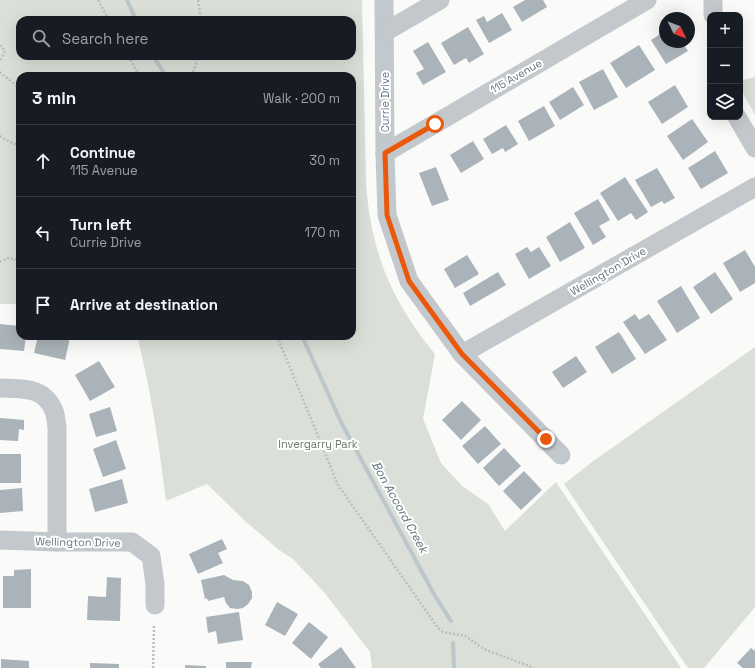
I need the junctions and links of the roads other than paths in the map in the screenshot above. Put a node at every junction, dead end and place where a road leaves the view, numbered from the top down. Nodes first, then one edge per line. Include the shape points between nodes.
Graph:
1 (384, 0) edge
2 (440, 0) edge
3 (647, 0) edge
4 (713, 0) edge
5 (713, 12) edge
6 (384, 32) junction
7 (738, 120) edge
8 (755, 148) edge
9 (385, 153) junction
10 (755, 187) edge
11 (462, 354) junction
12 (0, 388) edge
13 (561, 455) dead end
14 (0, 540) edge
15 (57, 542) junction
16 (155, 605) dead end

1 - 6 street, Currie Drive
2 - 6 street
3 - 9 street, 115 Avenue
4 - 5 street
6 - 9 street, Currie Drive
7 - 8 street
9 - 11 street, Currie Drive via 387,215 409,281
10 - 11 street, Wellington Drive
11 - 13 street, Currie Drive
12 - 15 street via 31,389 45,398 54,411 57,426
14 - 15 street, Wellington Drive
15 - 16 street, Wellington Drive via 132,542 151,556

